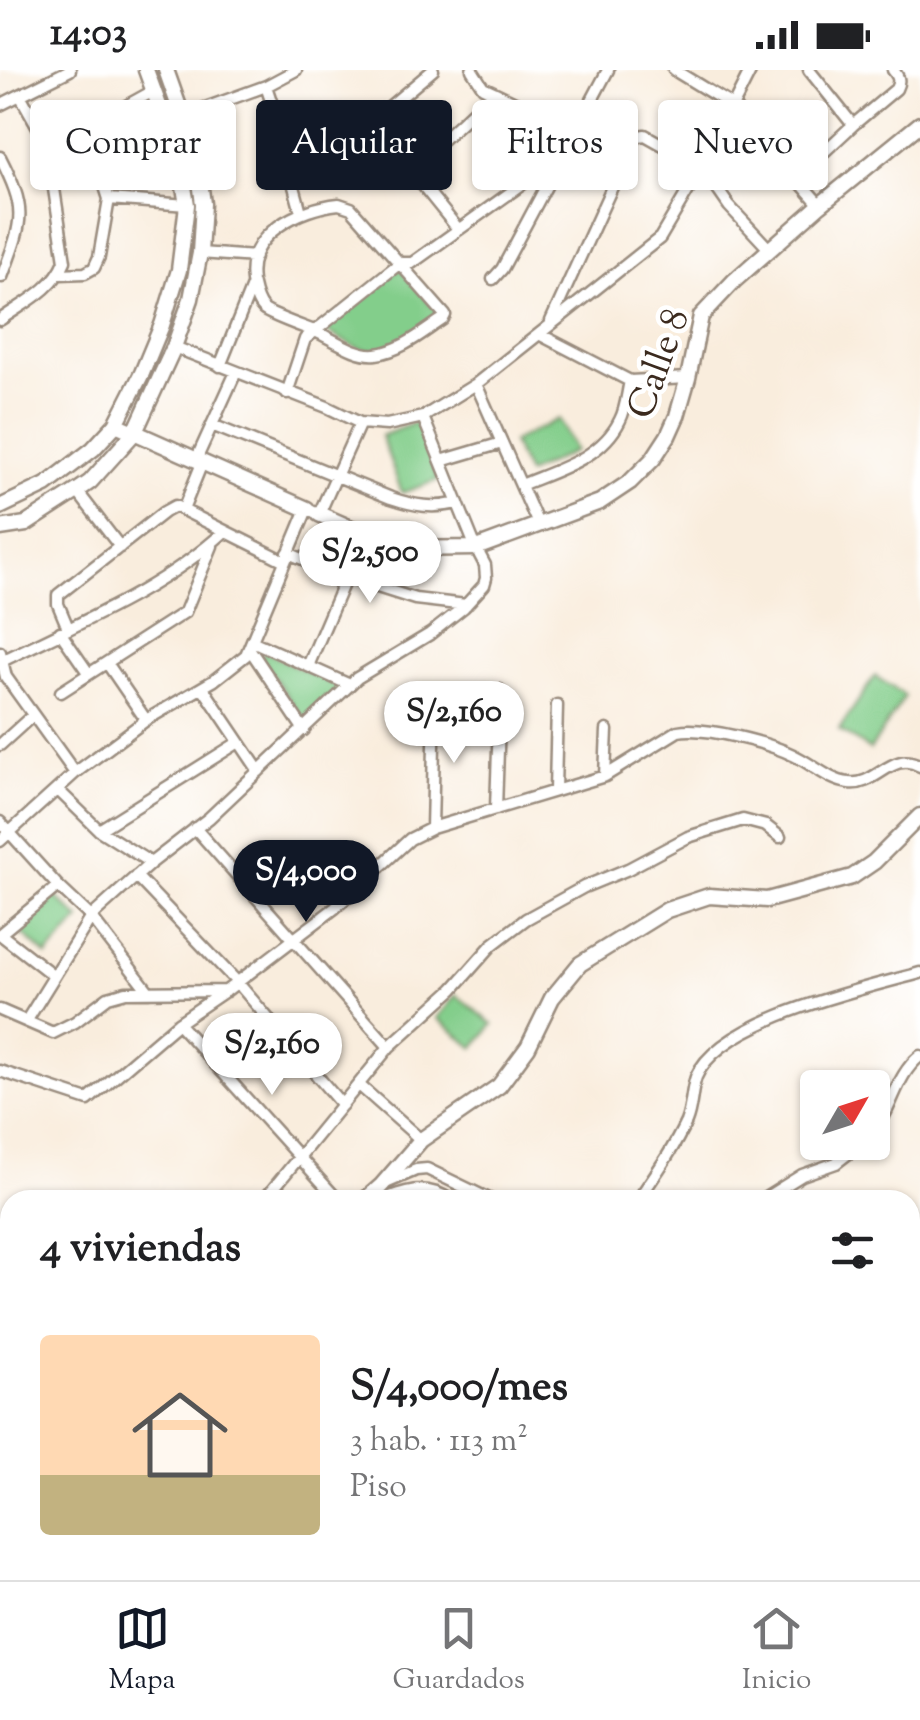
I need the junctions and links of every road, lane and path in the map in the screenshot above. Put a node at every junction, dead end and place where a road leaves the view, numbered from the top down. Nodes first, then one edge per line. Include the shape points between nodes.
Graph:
1 (146, 70) edge
2 (166, 70) edge
3 (296, 70) edge
4 (434, 70) edge
5 (472, 70) edge
6 (674, 70) edge
7 (751, 70) edge
8 (809, 70) edge
9 (894, 70) edge
10 (66, 71) edge
11 (604, 72) edge
12 (687, 74) edge
13 (266, 86) junction
14 (154, 90) junction
15 (494, 92) junction
16 (20, 96) junction
17 (136, 100) edge
18 (176, 100) edge
19 (227, 100) edge
20 (271, 100) edge
21 (398, 100) edge
22 (511, 100) edge
23 (591, 100) edge
24 (724, 100) edge
25 (736, 100) edge
26 (0, 106) edge
27 (30, 113) edge
28 (853, 124) junction
29 (920, 124) edge
30 (828, 148) edge
31 (0, 158) edge
32 (54, 190) edge
33 (106, 190) edge
34 (201, 190) edge
35 (296, 190) edge
36 (513, 190) edge
37 (544, 190) edge
38 (610, 190) edge
39 (688, 190) edge
40 (718, 190) edge
41 (808, 190) edge
42 (109, 199) junction
43 (820, 204) junction
44 (187, 205) junction
45 (302, 212) junction
46 (458, 229) junction
47 (770, 250) junction
48 (200, 253) junction
49 (255, 257) junction
50 (400, 264) junction
51 (60, 274) junction
52 (2, 277) dead end
53 (493, 279) dead end
54 (253, 285) junction
55 (0, 320) edge
56 (544, 330) junction
57 (315, 331) junction
58 (174, 347) junction
59 (220, 366) junction
60 (236, 372) junction
61 (688, 378) junction
62 (630, 381) junction
63 (476, 384) junction
64 (287, 393) junction
65 (423, 418) junction
66 (360, 423) junction
67 (116, 424) junction
68 (212, 424) junction
69 (134, 432) junction
70 (502, 442) junction
71 (441, 461) junction
72 (199, 462) junction
73 (336, 475) junction
74 (521, 485) junction
75 (77, 491) junction
76 (458, 503) junction
77 (0, 507) edge
78 (183, 510) junction
79 (313, 511) junction
80 (538, 524) junction
81 (0, 528) edge
82 (225, 532) junction
83 (214, 541) junction
84 (120, 547) junction
85 (476, 548) junction
86 (287, 557) junction
87 (346, 577) junction
88 (466, 605) junction
89 (64, 630) junction
90 (250, 644) junction
91 (1, 662) edge
92 (107, 663) junction
93 (308, 666) junction
94 (89, 674) junction
95 (350, 685) junction
96 (202, 688) junction
97 (500, 690) dead end
98 (61, 692) dead end
99 (435, 704) dead end
100 (557, 705) dead end
101 (33, 715) junction
102 (146, 720) junction
103 (304, 730) junction
104 (606, 730) dead end
105 (239, 742) junction
106 (0, 745) edge
107 (920, 766) edge
108 (259, 772) junction
109 (75, 773) junction
110 (605, 776) junction
111 (58, 790) junction
112 (554, 791) junction
113 (496, 808) junction
114 (920, 816) edge
115 (0, 822) edge
116 (195, 828) junction
117 (432, 828) junction
118 (99, 830) junction
119 (5, 837) edge
120 (780, 837) dead end
121 (151, 862) junction
122 (136, 876) junction
123 (58, 886) junction
124 (91, 917) junction
125 (0, 934) edge
126 (293, 941) junction
127 (920, 973) edge
128 (54, 976) junction
129 (237, 982) junction
130 (226, 991) junction
131 (149, 992) junction
132 (0, 1010) edge
133 (27, 1020) junction
134 (178, 1023) junction
135 (390, 1047) junction
136 (920, 1056) edge
137 (0, 1071) edge
138 (359, 1084) junction
139 (342, 1105) junction
140 (890, 1107) edge
141 (421, 1140) junction
142 (298, 1157) junction
143 (839, 1160) edge
144 (272, 1190) edge
145 (329, 1190) edge
146 (383, 1190) edge
147 (386, 1190) edge
148 (470, 1190) edge
149 (645, 1190) edge
150 (777, 1190) edge

1 - 14 street
2 - 18 street
3 - 13 street
4 - 21 street
5 - 15 street
6 - 12 street
7 - 25 street
8 - 28 street
9 - 28 street via 896,89
10 - 16 street
11 - 23 street
12 - 24 street
13 - 19 street
13 - 20 street
14 - 17 street
14 - 44 street
15 - 22 street
15 - 46 street via 416,164 416,176
16 - 26 street
16 - 27 street
28 - 30 street
29 - 43 street, Calle 8
31 - 52 street via 21,213
32 - 51 street via 65,261
33 - 42 street
34 - 48 street
35 - 45 street
36 - 46 street
37 - 53 street
38 - 56 street
39 - 56 street via 660,238
40 - 47 street
41 - 43 street
42 - 44 street
42 - 51 street via 94,268
43 - 47 street, Calle 8
44 - 67 street via 179,270 162,325
45 - 49 street via 261,242
45 - 50 street via 350,208
46 - 50 street via 412,263
47 - 61 street, Calle 8 via 702,316
48 - 49 street
48 - 58 street
49 - 54 street
50 - 57 street
50 - 57 street via 443,319 390,352 370,355
51 - 55 street
54 - 57 street via 264,310
54 - 59 street
56 - 62 street
56 - 63 street
57 - 64 street via 305,339
58 - 59 street
58 - 69 street
59 - 60 street
60 - 64 street
60 - 68 street
61 - 62 street
61 - 80 street, Calle 8 via 668,436 630,482 600,502
62 - 74 street via 622,418 609,439
63 - 65 street
63 - 70 street
64 - 66 street
65 - 66 street
65 - 71 street
66 - 73 street
67 - 69 street, Calle 8
67 - 77 street via 46,485
68 - 72 street
68 - 73 street
69 - 72 street, Calle 8
69 - 75 street
70 - 71 street
70 - 74 street
71 - 76 street
72 - 78 street
72 - 79 street, Calle 8
73 - 76 street via 421,507
73 - 79 street
74 - 80 street
75 - 81 street via 26,524
75 - 84 street
76 - 85 street
78 - 82 street
78 - 84 street via 164,512
79 - 85 street, Calle 8 via 398,548
79 - 86 street
80 - 85 street, Calle 8
82 - 83 street
82 - 86 street
83 - 89 street via 147,590
83 - 92 street via 185,612
84 - 89 street via 58,596
85 - 88 street via 486,578
86 - 87 street
86 - 90 street
87 - 88 street via 415,599
87 - 93 street
88 - 95 street
89 - 91 street
89 - 94 street
90 - 93 street
90 - 96 street via 246,655
90 - 103 street
91 - 101 street
92 - 94 street
92 - 102 street
93 - 95 street
94 - 98 street
95 - 103 street
96 - 102 street
96 - 105 street
97 - 113 street
99 - 117 street
100 - 112 street
101 - 106 street
101 - 109 street
102 - 109 street
103 - 108 street
104 - 110 street
105 - 108 street
105 - 118 street
107 - 110 street via 900,762 858,784 842,782 793,754 690,729
108 - 116 street
109 - 111 street
110 - 112 street
111 - 118 street
111 - 119 street
112 - 113 street
113 - 117 street
114 - 141 street via 852,877 767,900 708,896 667,910 580,964 499,1086
115 - 119 street
116 - 121 street
116 - 126 street
117 - 126 street via 393,852
118 - 121 street
119 - 123 street
120 - 135 street via 743,820 688,837 584,886 492,945
121 - 122 street
122 - 124 street
122 - 129 street
123 - 124 street
123 - 125 street
124 - 128 street
124 - 131 street
125 - 128 street
126 - 129 street
126 - 135 street
127 - 149 street via 805,1006 717,1049 697,1076 688,1118
128 - 133 street
129 - 130 street
129 - 139 street
130 - 131 street
130 - 134 street
131 - 133 street via 108,997 53,1033
132 - 133 street
134 - 137 street via 88,1100
134 - 142 street
135 - 138 street
136 - 140 street via 900,1078
138 - 139 street
138 - 141 street
139 - 142 street
141 - 146 street
142 - 144 street
142 - 145 street
143 - 150 street
147 - 148 street via 427,1169

